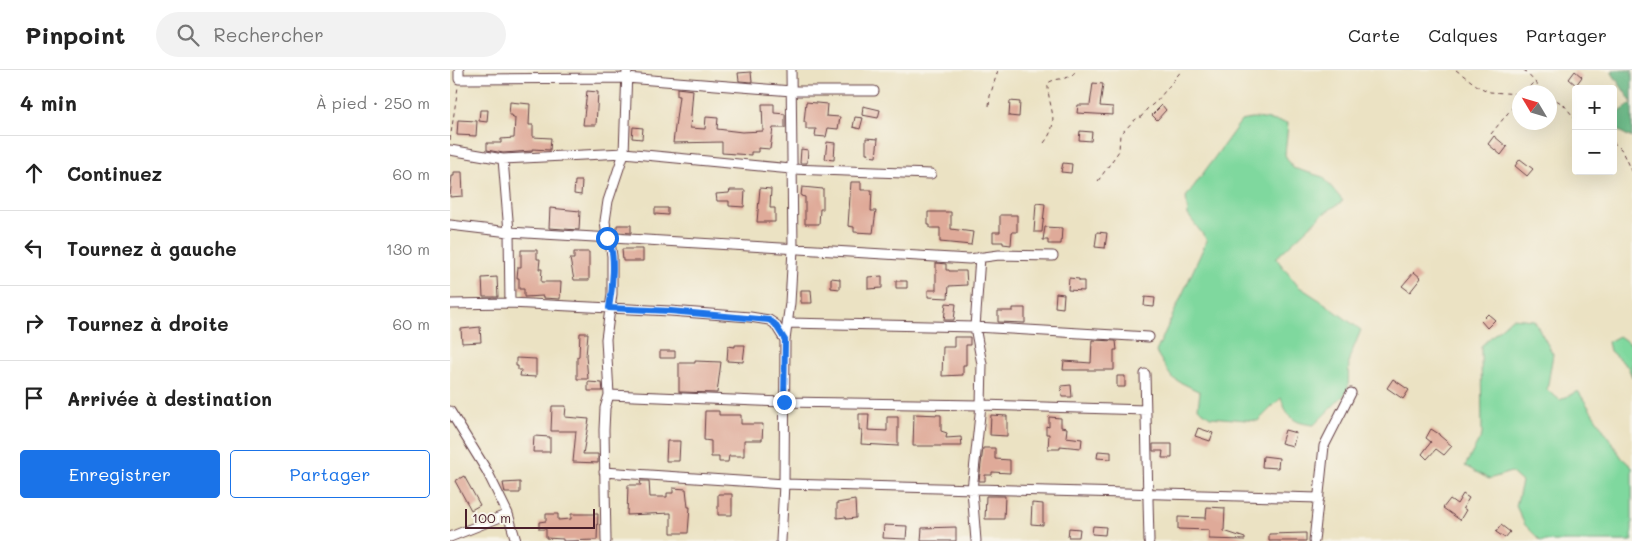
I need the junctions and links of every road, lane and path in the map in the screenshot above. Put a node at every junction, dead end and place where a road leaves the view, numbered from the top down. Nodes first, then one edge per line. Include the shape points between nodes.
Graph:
1 (792, 70) edge
2 (998, 70) edge
3 (1076, 70) edge
4 (1182, 70) edge
5 (1456, 70) edge
6 (1524, 70) edge
7 (459, 74) edge
8 (627, 74) edge
9 (1534, 82) junction
10 (1531, 85) edge
11 (1537, 85) edge
12 (792, 91) junction
13 (874, 91) dead end
14 (1512, 93) edge
15 (1557, 100) edge
16 (989, 106) dead end
17 (1512, 108) edge
18 (1572, 115) edge
19 (1491, 134) dead end
20 (450, 143) edge
21 (1044, 143) dead end
22 (1617, 146) edge
23 (450, 150) edge
24 (624, 153) junction
25 (503, 159) junction
26 (791, 169) junction
27 (1632, 173) edge
28 (931, 174) dead end
29 (1098, 181) dead end
30 (450, 224) edge
31 (509, 232) junction
32 (607, 238) junction
33 (793, 249) junction
34 (1053, 256) dead end
35 (980, 257) junction
36 (510, 303) junction
37 (450, 304) edge
38 (609, 308) junction
39 (788, 323) junction
40 (975, 328) junction
41 (1150, 337) dead end
42 (785, 340) junction
43 (1145, 374) dead end
44 (1352, 393) dead end
45 (609, 395) junction
46 (784, 402) junction
47 (981, 405) junction
48 (450, 410) edge
49 (1146, 410) junction
50 (604, 472) junction
51 (784, 484) junction
52 (972, 490) junction
53 (1148, 493) junction
54 (1319, 498) junction
55 (508, 514) junction
56 (450, 537) edge
57 (516, 541) edge
58 (606, 541) edge
59 (781, 541) edge
60 (976, 541) edge
61 (1149, 541) edge
62 (1314, 541) edge

1 - 12 street
2 - 16 path
3 - 21 path via 1068,78 1048,82 1054,115
4 - 29 path via 1157,101 1120,134 1119,151
5 - 14 path via 1490,92
6 - 9 path
7 - 8 street
7 - 20 path
8 - 12 street
8 - 24 street
9 - 10 path
9 - 11 path
12 - 13 street
12 - 26 street
15 - 18 path
17 - 19 path
22 - 27 path
23 - 25 street
24 - 25 street
24 - 26 street
24 - 32 street via 608,201
25 - 31 street
26 - 28 street
26 - 33 street
30 - 31 street
31 - 32 street
31 - 36 street
32 - 33 street
32 - 38 street via 612,256
33 - 35 street
33 - 39 street
34 - 35 street via 999,254
35 - 40 street
36 - 37 street
36 - 38 street
38 - 42 street via 762,319 775,324
38 - 45 street via 606,339
39 - 40 street
39 - 42 street
40 - 41 street
40 - 47 street via 982,364
42 - 46 street
43 - 49 street
44 - 54 street via 1324,446
45 - 46 street
45 - 50 street via 604,423
46 - 47 street
46 - 51 street
47 - 49 street
47 - 52 street
48 - 55 street via 487,471
49 - 53 street
50 - 51 street
50 - 58 street
51 - 52 street
51 - 59 street
52 - 53 street
52 - 60 street
53 - 54 street
53 - 61 street
54 - 62 street
55 - 56 street
55 - 57 street

